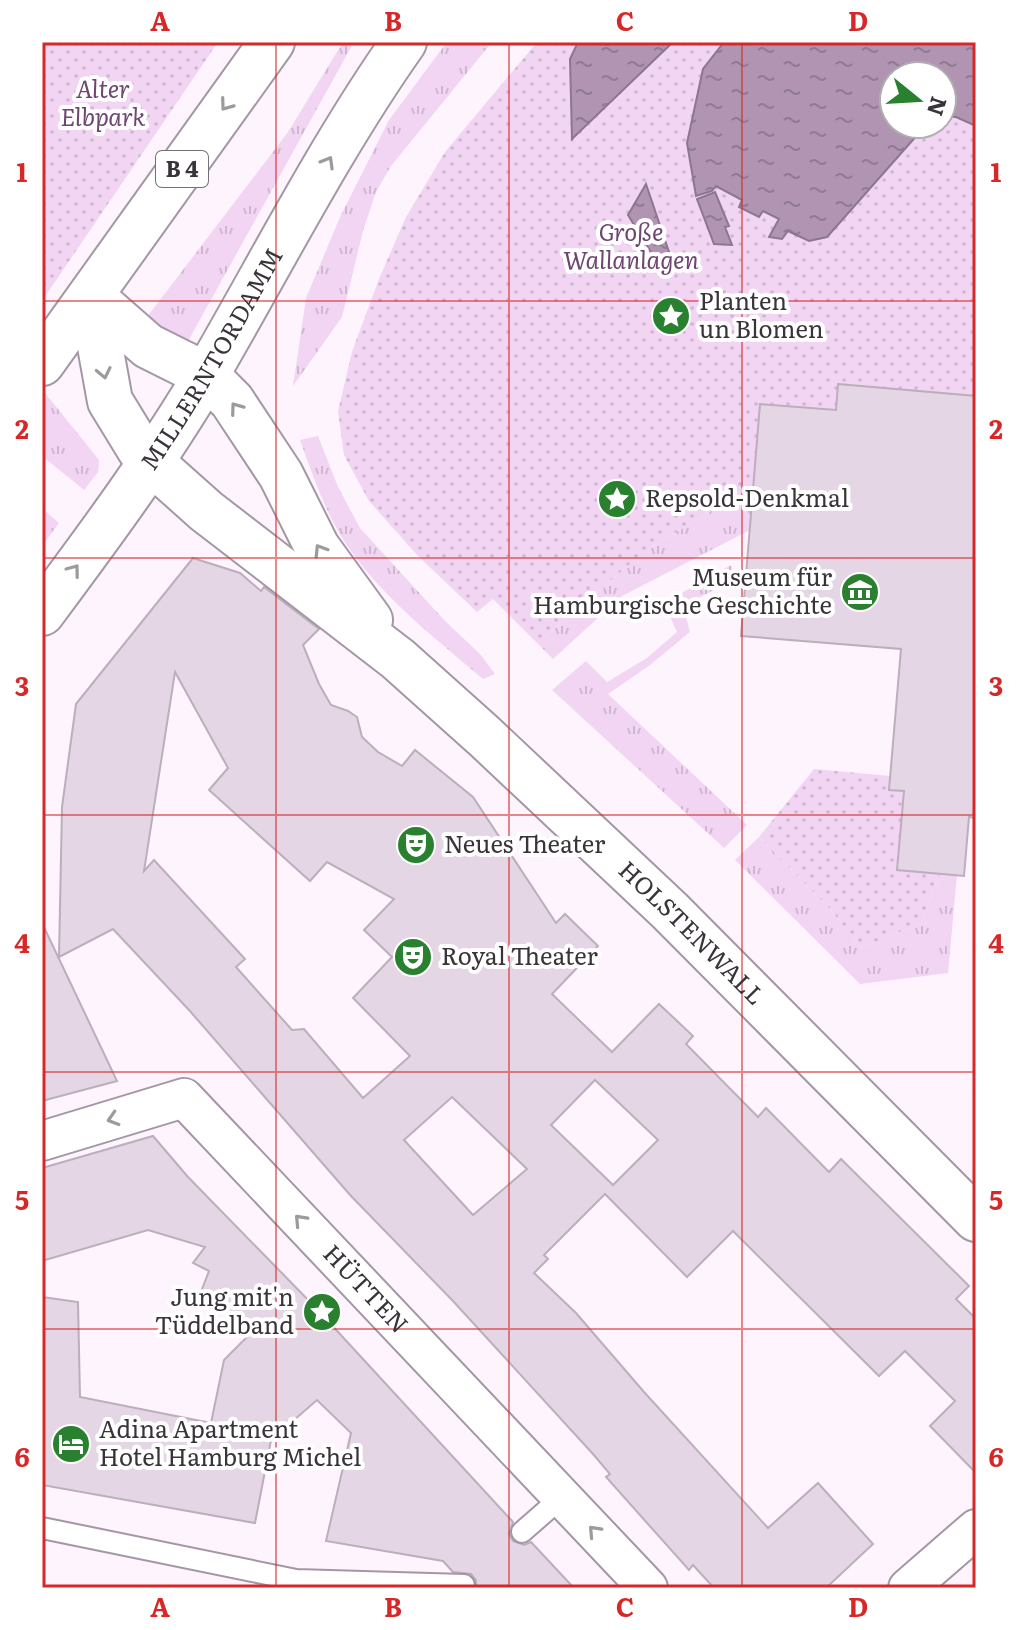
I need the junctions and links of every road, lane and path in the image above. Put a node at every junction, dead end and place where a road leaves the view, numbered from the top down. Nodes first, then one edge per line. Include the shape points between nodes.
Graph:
1 (272, 42) edge
2 (404, 42) edge
3 (91, 296) junction
4 (42, 363) edge
5 (206, 375) junction
6 (151, 462) junction
7 (42, 613) edge
8 (398, 659) junction
9 (42, 1141) edge
10 (976, 1219) edge
11 (562, 1497) junction
12 (42, 1528) edge
13 (976, 1529) edge
14 (522, 1532) dead end
15 (464, 1585) dead end
16 (648, 1588) edge
17 (908, 1588) edge

1 -> 3 main road, B 4
5 -> 2 main road, MILLERNTORDAMM via 359,109
3 - 4 main road, B 4
3 - 5 main road, HOLSTENWALL via 148,346
3 -> 6 main road, MILLERNTORDAMM via 110,401
5 - 6 main road, MILLERNTORDAMM
8 -> 5 main road, HOLSTENWALL via 317,547 281,475 247,423
7 -> 6 main road
6 - 8 main road, HOLSTENWALL via 206,511
8 - 10 main road, HOLSTENWALL via 670,911
11 -> 9 street, HÜTTEN via 184,1098
11 - 14 lane
16 -> 11 street, HÜTTEN
12 - 15 lane via 296,1580
13 - 17 street

